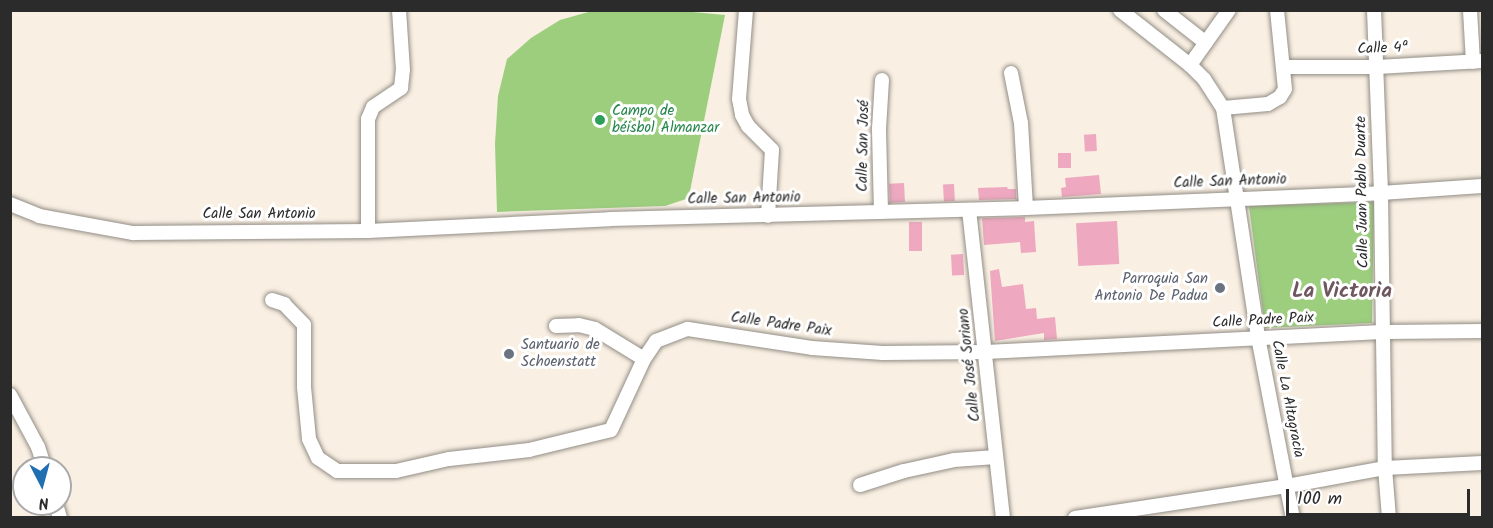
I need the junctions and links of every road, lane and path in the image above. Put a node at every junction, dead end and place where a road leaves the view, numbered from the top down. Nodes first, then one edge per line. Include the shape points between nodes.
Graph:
1 (399, 10) edge
2 (746, 10) edge
3 (1120, 10) edge
4 (1164, 10) edge
5 (1229, 10) edge
6 (1277, 10) edge
7 (1374, 10) edge
8 (1470, 10) edge
9 (1206, 43) junction
10 (1478, 62) edge
11 (1190, 65) junction
12 (1284, 67) junction
13 (1377, 67) junction
14 (1011, 72) dead end
15 (882, 80) dead end
16 (1222, 108) junction
17 (1482, 186) edge
18 (1381, 193) junction
19 (1236, 198) junction
20 (10, 204) edge
21 (1026, 208) junction
22 (969, 210) junction
23 (880, 212) junction
24 (768, 216) junction
25 (368, 231) junction
26 (272, 300) dead end
27 (556, 326) dead end
28 (1482, 331) edge
29 (1381, 332) junction
30 (1258, 337) junction
31 (986, 352) junction
32 (644, 359) junction
33 (10, 395) edge
34 (41, 456) edge
35 (996, 457) junction
36 (1482, 463) edge
37 (1384, 468) junction
38 (860, 485) dead end
39 (1287, 486) junction
40 (1128, 515) edge
41 (1003, 518) edge
42 (1075, 518) edge
43 (1293, 518) edge
44 (1389, 518) edge

1 - 25 street via 401,88 373,107 368,119
2 - 24 street via 739,99 748,126 772,150
3 - 11 street, Calle La Altagracia
4 - 9 street
5 - 9 street
6 - 12 street
7 - 13 street, Calle Juan Pablo Duarte
8 - 10 street
9 - 11 street
10 - 13 street, Calle 4ª
11 - 16 street, Calle La Altagracia
12 - 13 street, Calle 4ª
12 - 16 street via 1285,89 1280,98 1268,104
13 - 18 street, Calle Juan Pablo Duarte
14 - 21 street via 1021,123
15 - 23 street, Calle San José
16 - 19 street, Calle La Altagracia
17 - 18 street, Calle San Antonio
18 - 19 street, Calle San Antonio
18 - 29 street, Calle Juan Pablo Duarte
19 - 21 street, Calle San Antonio
19 - 30 street, Calle La Altagracia
20 - 25 street, Calle San Antonio via 39,216 133,233
21 - 22 street, Calle San Antonio
22 - 23 street, Calle San Antonio
22 - 31 street, Calle José Soriano
23 - 24 street, Calle San Antonio
24 - 25 street, Calle San Antonio
26 - 32 street, Calle Padre Paix via 284,304 304,325 309,439 318,458 338,471 396,471 448,459 530,450 611,430
27 - 32 street via 595,329
28 - 29 street, Calle Padre Paix
29 - 30 street, Calle Padre Paix
29 - 37 street, Calle Juan Pablo Duarte
30 - 31 street, Calle Padre Paix
30 - 39 street, Calle La Altagracia
31 - 32 street, Calle Padre Paix via 883,353 812,348 688,329 656,341
31 - 35 street, Calle José Soriano
33 - 34 street
35 - 38 street via 954,460
35 - 41 street, Calle José Soriano
36 - 37 street
37 - 39 street
37 - 44 street, Calle Juan Pablo Duarte
39 - 40 street
39 - 43 street, Calle La Altagracia
40 - 42 street

